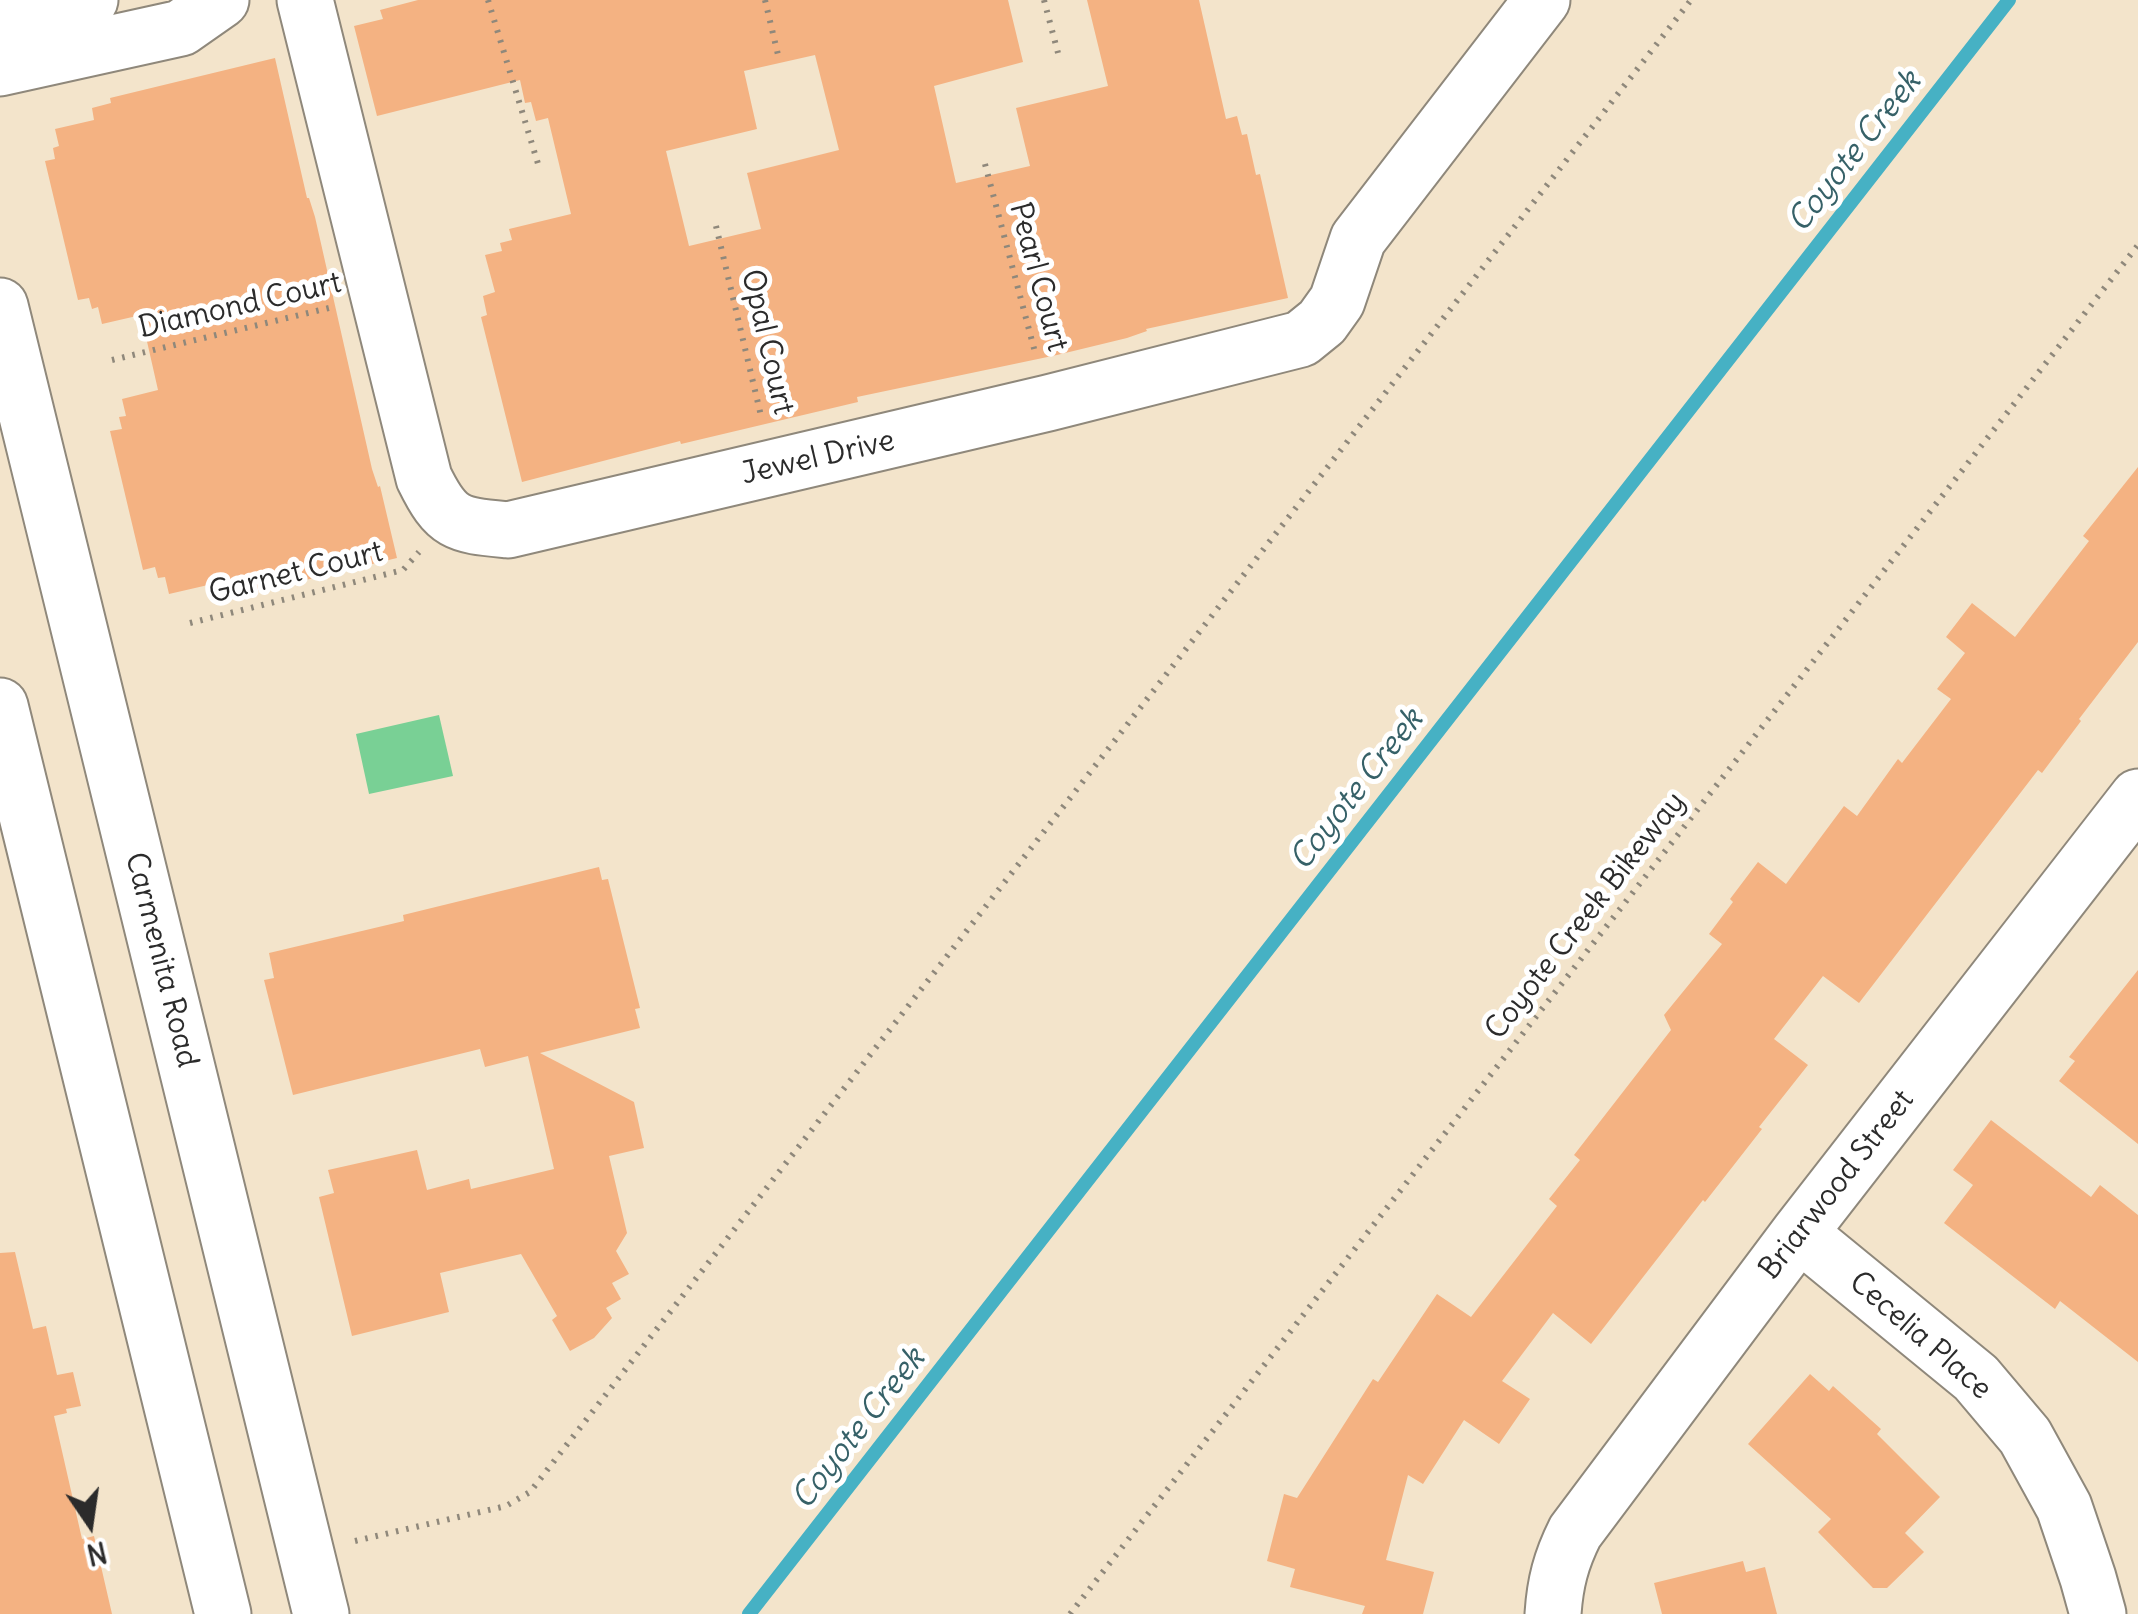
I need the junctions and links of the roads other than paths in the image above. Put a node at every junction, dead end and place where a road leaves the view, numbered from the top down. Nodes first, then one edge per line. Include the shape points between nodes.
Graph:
1 (90, 0) edge
2 (221, 0) edge
3 (305, 0) edge
4 (1542, 0) edge
5 (0, 22) edge
6 (0, 68) edge
7 (0, 306) edge
8 (0, 706) edge
9 (2138, 797) edge
10 (1799, 1233) junction
11 (1554, 1600) edge
12 (223, 1614) edge
13 (321, 1614) edge
14 (2098, 1614) edge

1 - 5 street
2 - 6 street via 182,28
3 - 4 street, Jewel Drive via 424,478 452,519 508,530 1301,340 1337,300 1358,239
7 - 13 street, Carmenita Road
8 - 12 street
9 - 10 street, Briarwood Street
10 - 11 street, Briarwood Street via 1574,1532
10 - 14 street, Cecelia Place via 1976,1378 2025,1436 2064,1507

